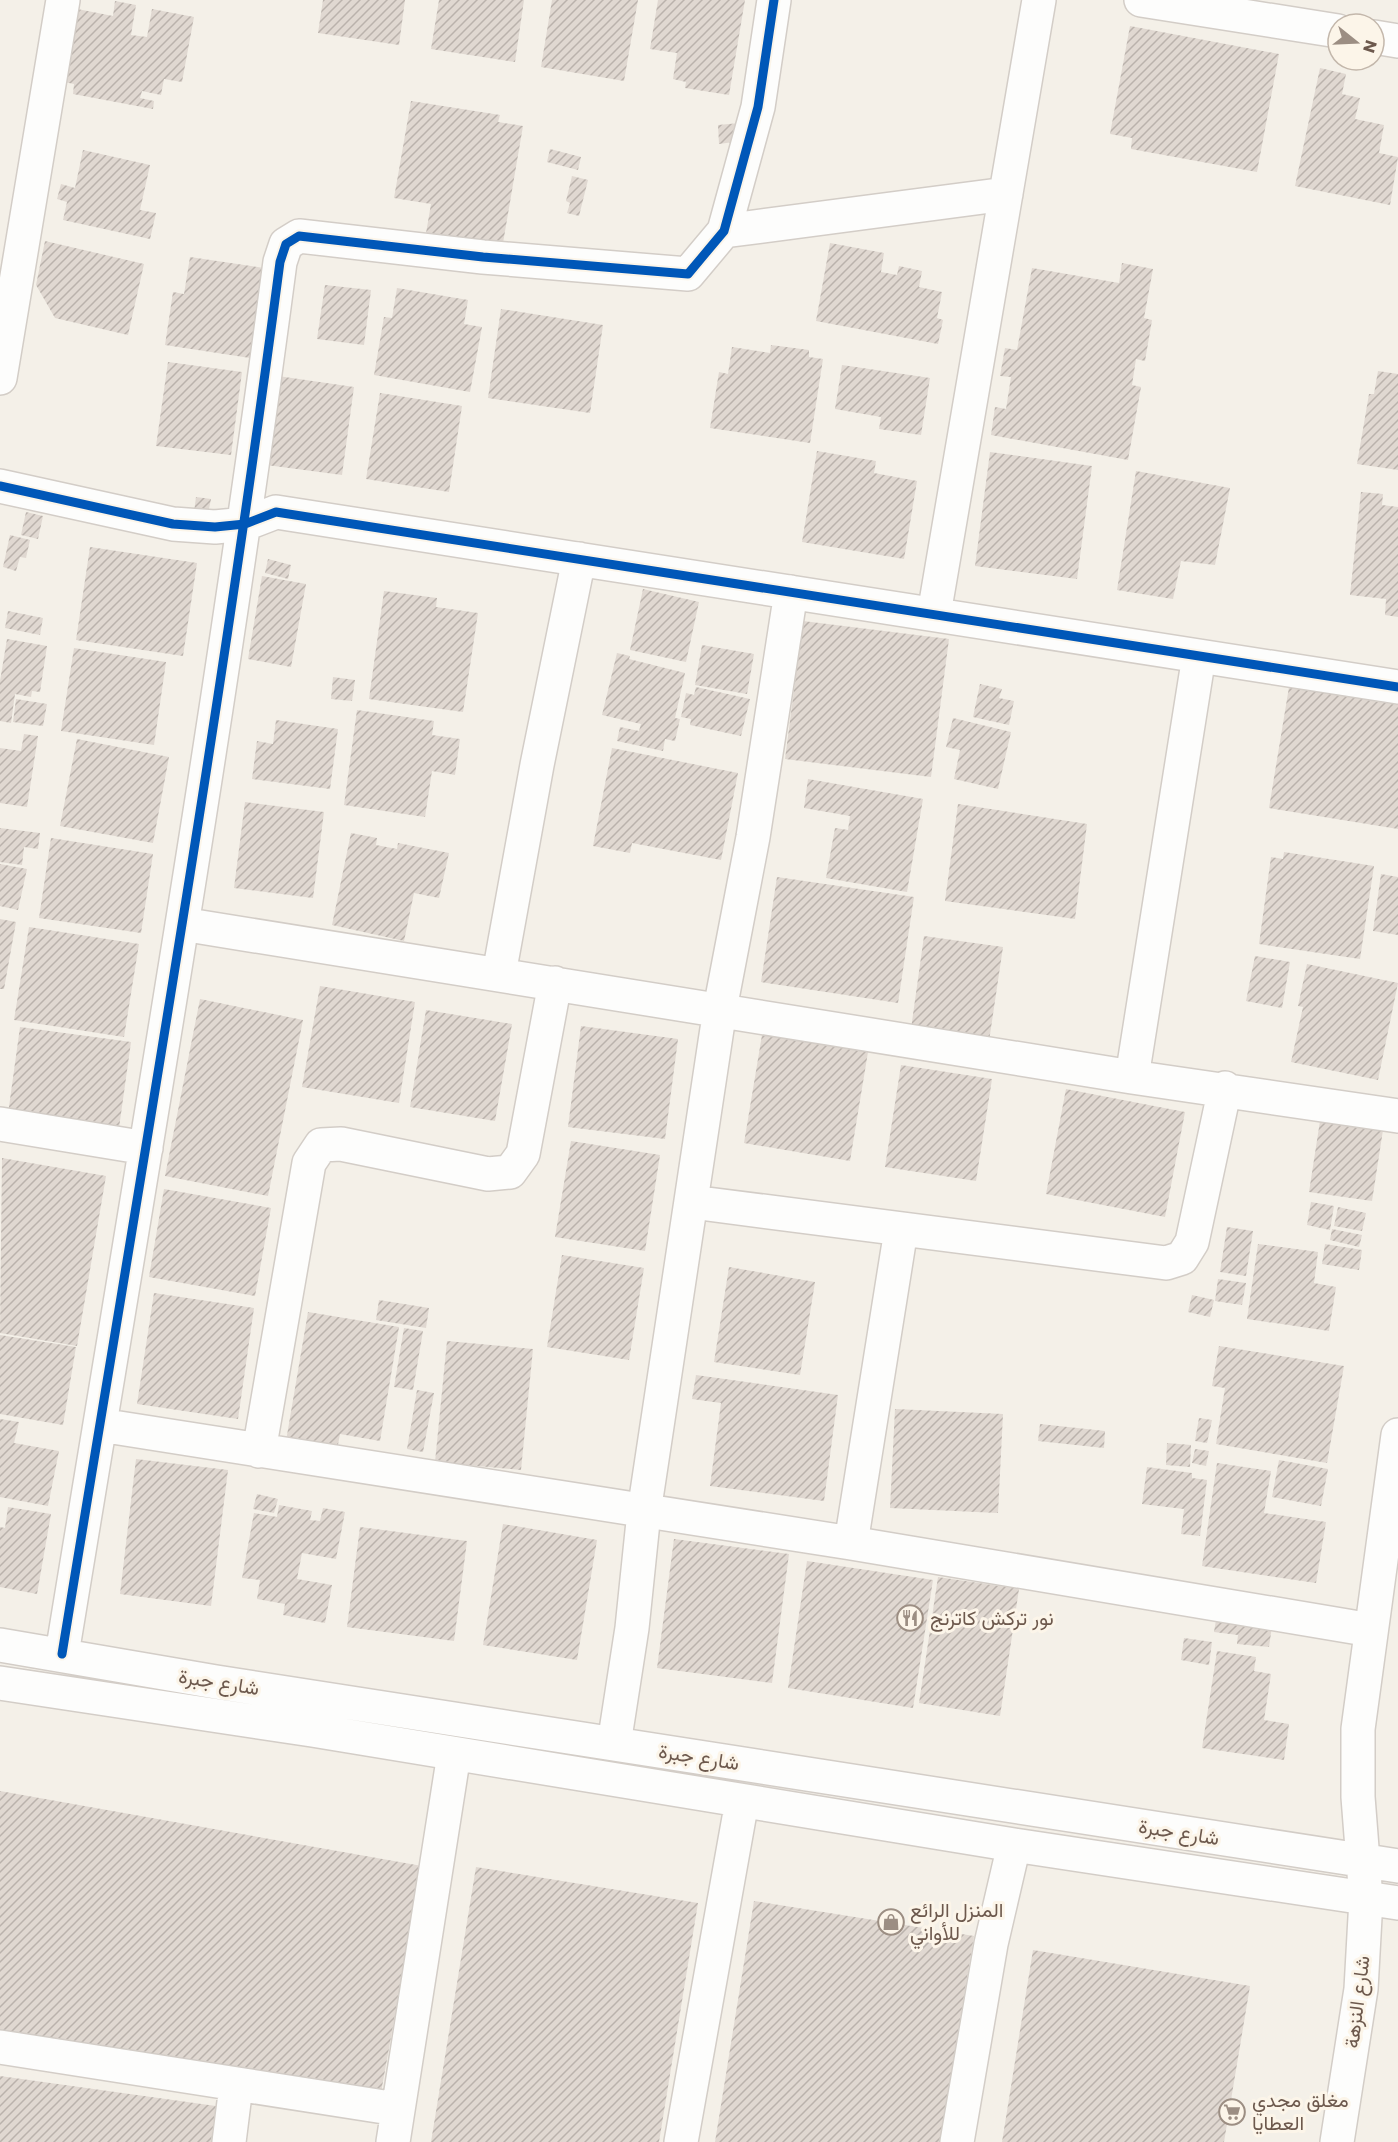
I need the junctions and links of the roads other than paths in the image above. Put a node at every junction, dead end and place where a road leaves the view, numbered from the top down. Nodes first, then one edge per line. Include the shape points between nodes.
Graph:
1 (63, 0) edge
2 (774, 0) edge
3 (1040, 0) edge
4 (1141, 0) edge
5 (1326, 29) edge
6 (1006, 194) junction
7 (724, 231) junction
8 (0, 378) edge
9 (0, 486) edge
10 (245, 524) junction
11 (579, 559) junction
12 (791, 592) junction
13 (934, 614) junction
14 (1199, 656) junction
15 (1398, 687) edge
16 (182, 924) junction
17 (500, 974) junction
18 (555, 983) junction
19 (720, 1009) junction
20 (1132, 1077) junction
21 (1225, 1088) junction
22 (1398, 1116) edge
23 (0, 1124) edge
24 (146, 1148) junction
25 (692, 1202) junction
26 (901, 1230) junction
27 (100, 1425) junction
28 (1397, 1445) edge
29 (259, 1451) junction
30 (644, 1512) junction
31 (851, 1543) junction
32 (1371, 1630) junction
33 (0, 1645) edge
34 (62, 1654) junction
35 (0, 1683) edge
36 (614, 1744) junction
37 (454, 1754) junction
38 (742, 1801) junction
39 (1014, 1845) junction
40 (1365, 1862) junction
41 (1398, 1866) edge
42 (1382, 1901) edge
43 (0, 2047) edge
44 (236, 2086) junction
45 (398, 2109) junction
46 (229, 2142) edge
47 (393, 2142) edge
48 (681, 2142) edge
49 (957, 2142) edge
50 (1337, 2142) edge

1 - 8 street
2 - 7 street via 758,107
3 - 6 street
4 - 5 street
6 - 7 street
6 - 13 street
7 - 10 street via 688,274 483,257 299,236 292,240 286,244 280,262
9 - 10 street via 173,524
10 - 11 street via 276,512
10 - 16 street
11 - 12 street
11 - 17 street
12 - 13 street
12 - 19 street via 753,837
13 - 14 street
14 - 15 street
14 - 20 street
16 - 17 street
16 - 24 street
17 - 18 street
18 - 19 street
18 - 29 street via 523,1154 510,1172 488,1174 341,1144 321,1145 309,1163
19 - 20 street
19 - 25 street
20 - 21 street
21 - 22 street
21 - 26 street via 1192,1242 1182,1257 1166,1263
23 - 24 street
24 - 27 street
25 - 26 street
25 - 30 street
26 - 31 street
27 - 29 street
27 - 34 street
28 - 32 street, شارع النزهة
29 - 30 street
30 - 31 street
30 - 36 street
31 - 32 street
32 - 40 street, شارع النزهة via 1358,1729 1358,1797
33 - 34 street, شارع جبرة
34 - 36 street, شارع جبرة
35 - 37 street, شارع جبرة
36 - 40 street, شارع جبرة
37 - 38 street, شارع جبرة
37 - 45 street
38 - 39 street, شارع جبرة
38 - 48 street
39 - 42 street, شارع جبرة
39 - 49 street
40 - 41 street, شارع جبرة
40 - 42 street, شارع النزهة
42 - 50 street, شارع النزهة via 1361,1989
43 - 44 street
44 - 45 street
44 - 46 street
45 - 47 street

